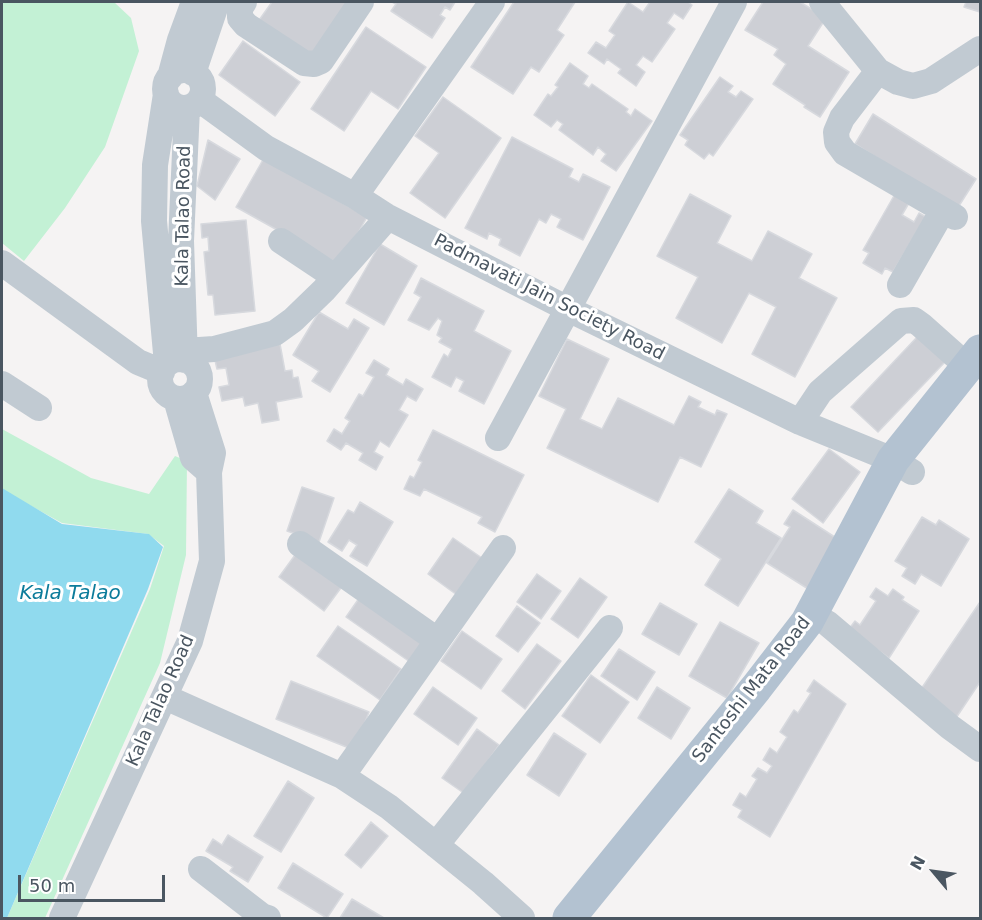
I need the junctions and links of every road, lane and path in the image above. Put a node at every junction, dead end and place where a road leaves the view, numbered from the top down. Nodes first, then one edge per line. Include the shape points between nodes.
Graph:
1 (195, 2) edge
2 (218, 2) edge
3 (244, 2) edge
4 (362, 2) edge
5 (492, 2) edge
6 (734, 2) edge
7 (822, 2) edge
8 (981, 49) edge
9 (878, 71) junction
10 (176, 81) junction
11 (193, 104) junction
12 (155, 165) junction
13 (184, 168) junction
14 (355, 196) junction
15 (386, 216) junction
16 (281, 241) dead end
17 (2, 263) edge
18 (335, 277) junction
19 (900, 285) dead end
20 (567, 309) junction
21 (175, 362) junction
22 (976, 368) edge
23 (2, 384) edge
24 (185, 396) junction
25 (39, 408) dead end
26 (800, 422) junction
27 (498, 438) dead end
28 (902, 466) junction
29 (300, 544) dead end
30 (503, 548) dead end
31 (827, 623) junction
32 (610, 628) dead end
33 (437, 640) junction
34 (165, 697) junction
35 (981, 749) edge
36 (342, 776) junction
37 (436, 845) junction
38 (201, 869) dead end
39 (62, 918) edge
40 (268, 918) edge
41 (522, 918) edge
42 (569, 918) edge
43 (596, 918) edge

1 - 10 street, Kala Talao Road via 180,40
2 - 10 street, Kala Talao Road
3 - 4 street via 240,18 246,25 304,63 314,64 321,61
5 - 14 street
6 - 20 street
7 - 9 street
8 - 9 street via 931,81 913,86
9 - 19 street via 842,118 836,132 837,142 845,153 949,213
10 - 11 street, Padmavati Jain Society Road via 173,104
10 - 11 street, Kala Talao Road via 198,76 203,87
10 - 12 street, Kala Talao Road
11 - 13 street, Kala Talao Road
11 - 14 street, Padmavati Jain Society Road
12 - 13 street
12 - 21 street, Kala Talao Road via 154,221
13 - 21 street, Kala Talao Road
14 - 15 street, Padmavati Jain Society Road
15 - 18 street
15 - 20 street, Padmavati Jain Society Road
16 - 18 street
17 - 21 street via 138,362
18 - 21 street via 275,333
20 - 26 street, Padmavati Jain Society Road
20 - 27 street
21 - 24 street via 160,382 166,394
21 - 24 street via 191,362 199,372 200,385
22 - 26 street via 914,320 901,321 820,392
22 - 28 main road, Santoshi Mata Road
23 - 25 street
24 - 34 street, Kala Talao Road via 213,453 209,472 212,561 190,641
26 - 28 street, Padmavati Jain Society Road
28 - 31 main road, Santoshi Mata Road
28 - 42 main road, Santoshi Mata Road via 807,622
29 - 33 street
30 - 33 street
31 - 35 street
31 - 43 main road, Santoshi Mata Road via 766,708
32 - 37 street
33 - 36 street
34 - 36 street
34 - 39 street, Kala Talao Road
36 - 37 street
37 - 41 street
38 - 40 street

